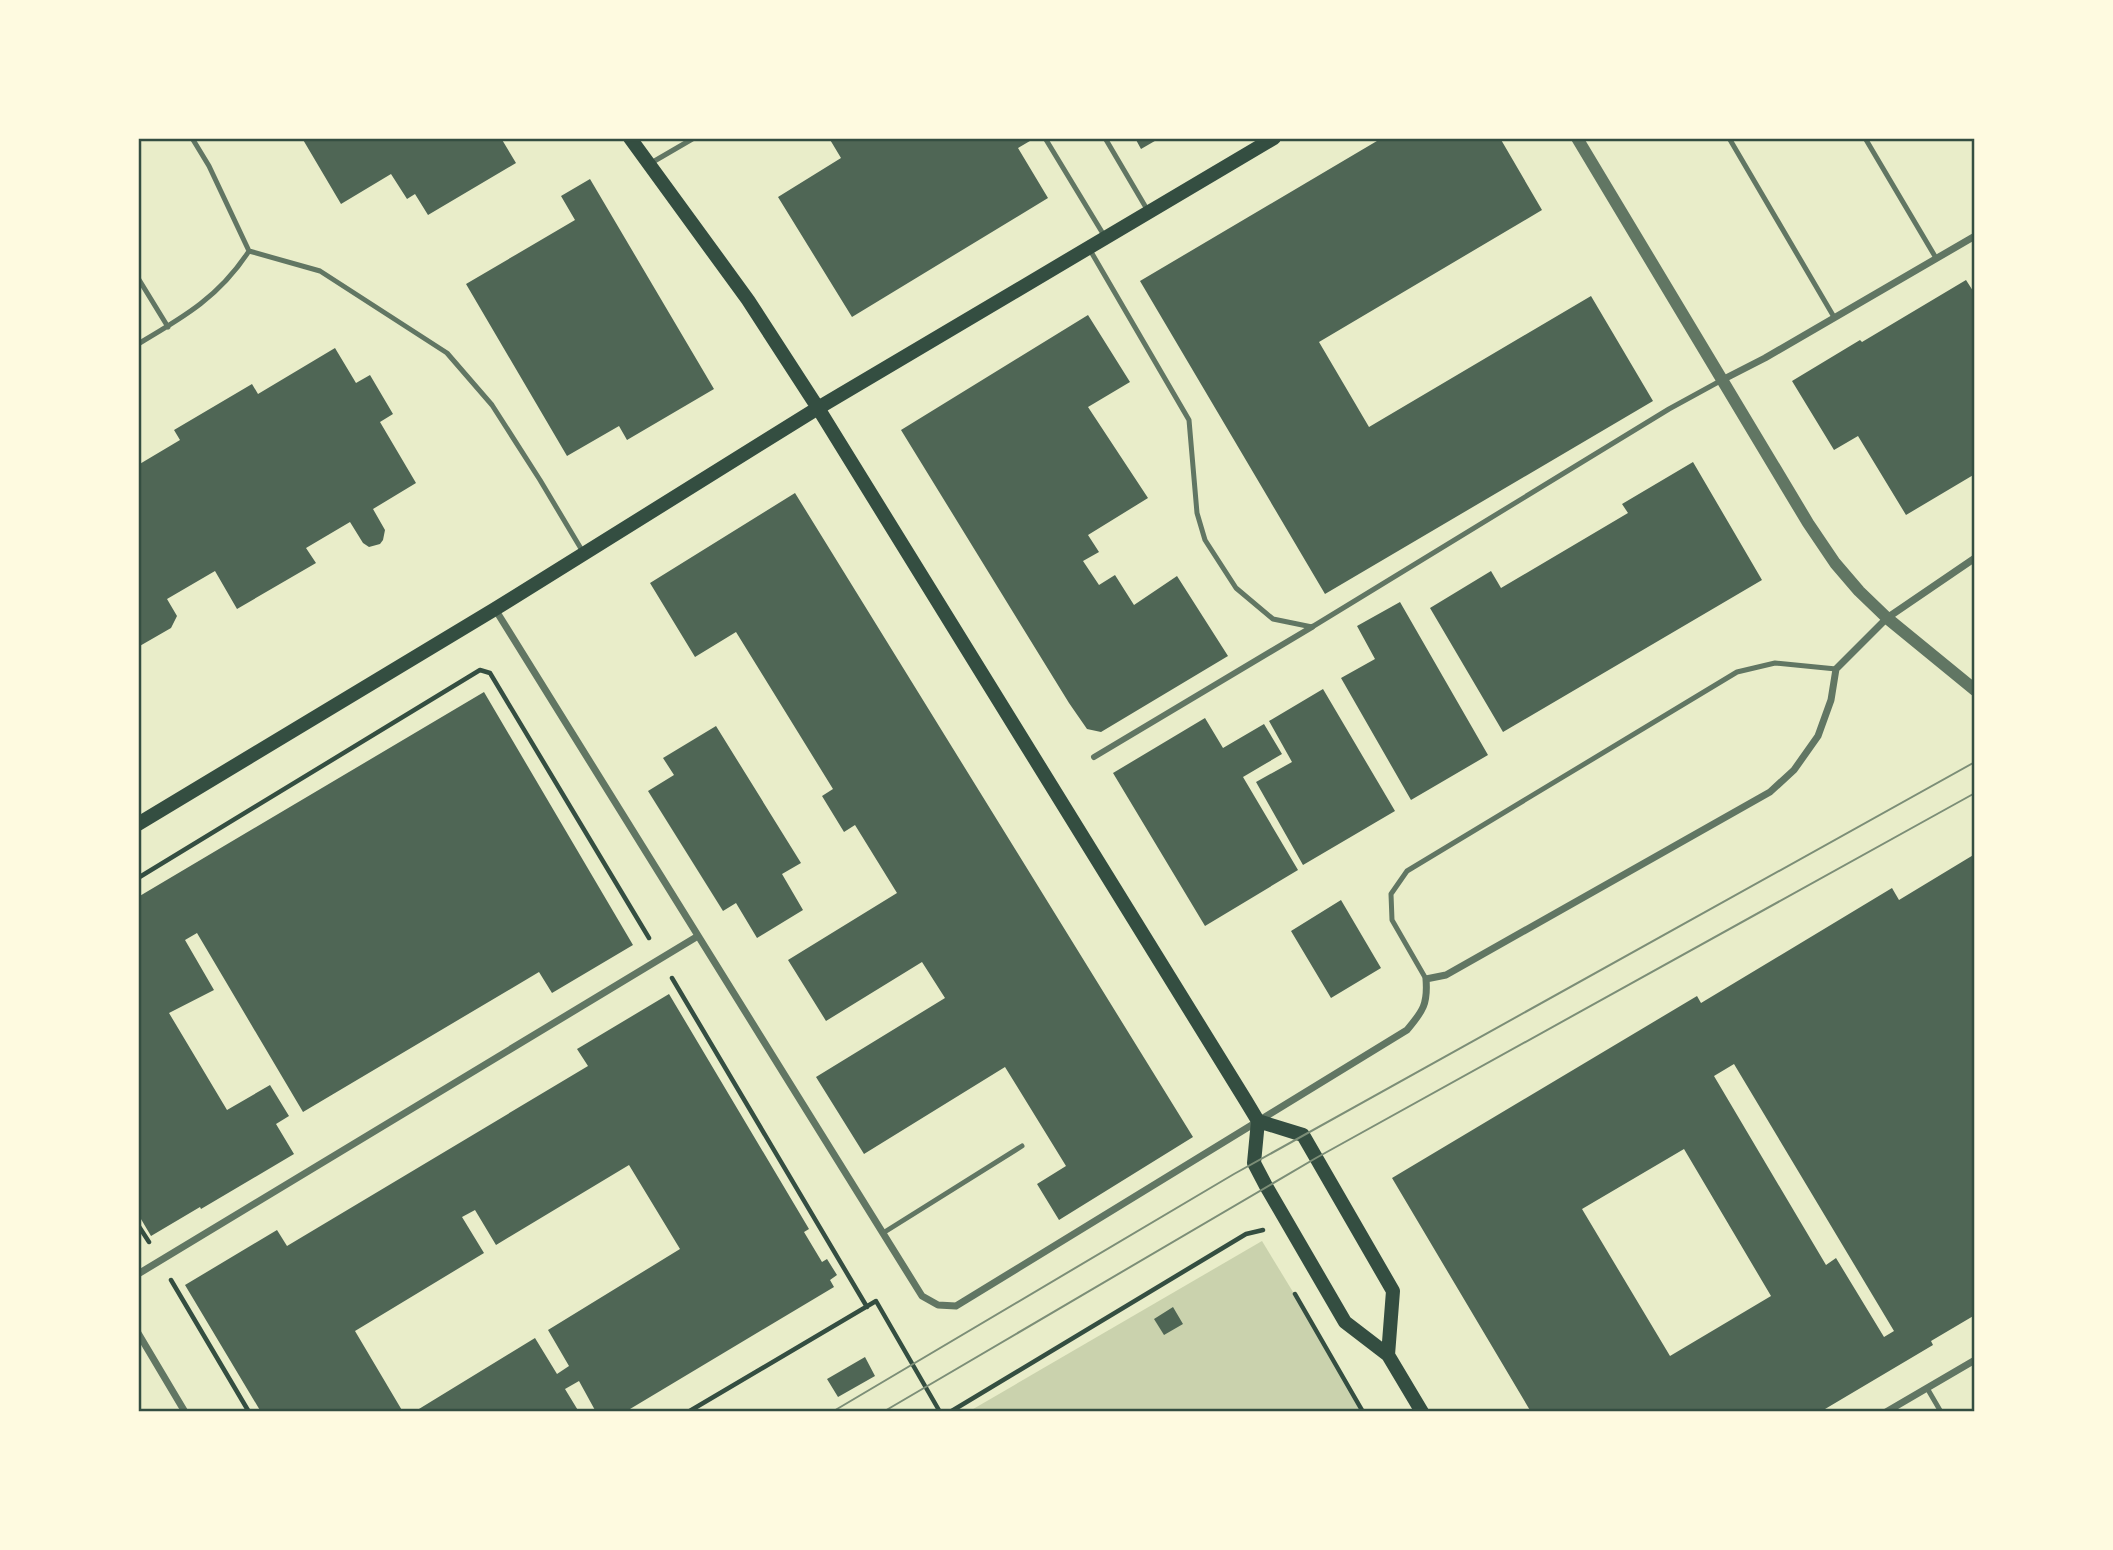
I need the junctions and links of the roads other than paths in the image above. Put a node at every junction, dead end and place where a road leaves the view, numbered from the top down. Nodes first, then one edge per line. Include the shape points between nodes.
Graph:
1 (192, 138) edge
2 (630, 138) edge
3 (694, 138) edge
4 (1045, 138) edge
5 (1105, 138) edge
6 (1274, 138) edge
7 (1577, 138) edge
8 (1729, 138) edge
9 (1865, 138) edge
10 (649, 164) junction
11 (1148, 212) junction
12 (1105, 237) junction
13 (1974, 238) edge
14 (1088, 247) junction
15 (249, 251) junction
16 (1936, 258) junction
17 (138, 278) edge
18 (1835, 317) junction
19 (168, 327) junction
20 (138, 344) edge
21 (1722, 380) junction
22 (818, 408) junction
23 (584, 555) junction
24 (1975, 558) edge
25 (495, 610) junction
26 (1886, 618) junction
27 (1312, 627) junction
28 (1836, 668) junction
29 (1975, 690) edge
30 (1094, 757) dead end
31 (138, 824) edge
32 (698, 936) junction
33 (1426, 979) junction
34 (1258, 1121) junction
35 (1022, 1146) dead end
36 (883, 1233) junction
37 (138, 1274) edge
38 (138, 1333) edge
39 (1388, 1355) junction
40 (1975, 1360) edge
41 (1927, 1388) junction
42 (185, 1412) edge
43 (1422, 1412) edge
44 (1886, 1412) edge
45 (1941, 1412) edge

1 - 15 lane
2 - 10 main road
3 - 10 lane
4 - 12 lane
5 - 11 lane
6 - 11 main road
7 - 21 street
8 - 18 lane
9 - 16 lane
10 - 22 main road via 748,300
11 - 12 main road
12 - 14 main road
13 - 16 street
14 - 22 main road
14 - 27 lane via 1189,419 1197,513 1205,540 1236,588 1273,619
15 - 19 lane via 232,277
15 - 23 lane via 320,271 447,353 492,405
16 - 18 street
17 - 19 lane
18 - 21 street
19 - 20 lane
21 - 26 street via 1835,563
21 - 27 lane
22 - 23 main road
22 - 34 main road
23 - 25 main road
24 - 26 street
25 - 31 main road
25 - 32 street
26 - 28 street
26 - 29 street
27 - 30 street
28 - 33 street via 1818,736 1794,770 1770,792 1446,975
28 - 33 lane via 1774,663 1737,672 1407,871 1391,894 1392,920
32 - 36 street
32 - 37 street
33 - 34 street via 1424,1010 1407,1030
34 - 36 street via 956,1306 938,1305 922,1296
34 - 39 main road via 1254,1163 1266,1186 1345,1322
34 - 39 main road via 1303,1135 1393,1292
35 - 36 lane
38 - 42 street
39 - 43 main road
40 - 41 street
41 - 44 street
41 - 45 lane

